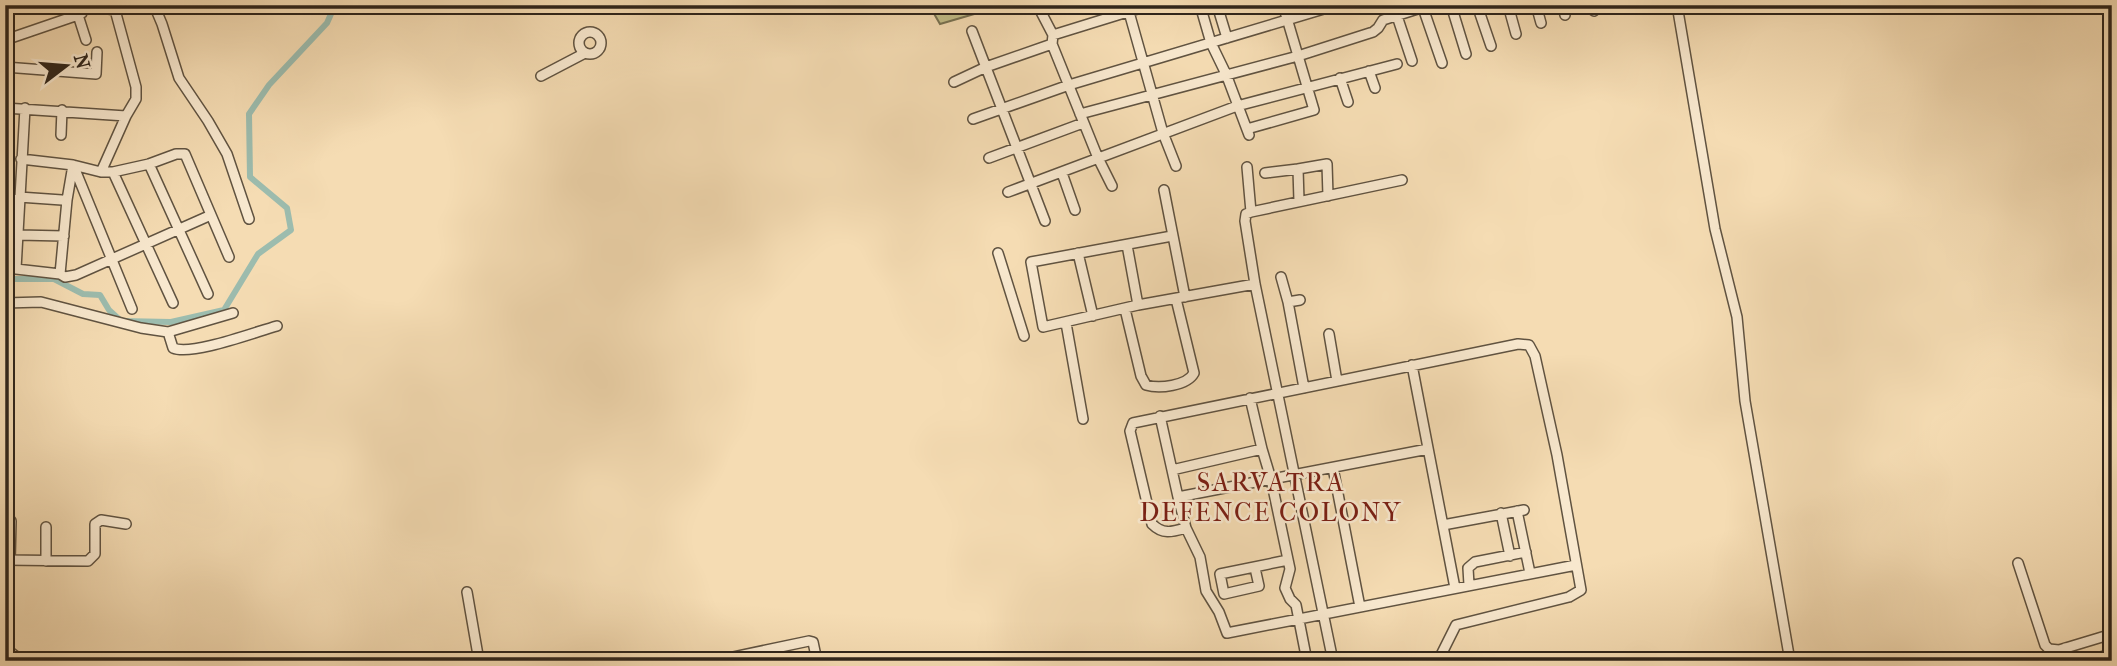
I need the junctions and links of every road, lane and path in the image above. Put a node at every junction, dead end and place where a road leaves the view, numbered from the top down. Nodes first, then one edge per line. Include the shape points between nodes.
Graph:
1 (32, 5) edge
2 (47, 5) edge
3 (154, 5) edge
4 (1150, 5) edge
5 (1200, 5) edge
6 (1283, 5) edge
7 (1337, 5) edge
8 (1451, 5) edge
9 (1478, 5) edge
10 (1508, 5) edge
11 (1536, 5) edge
12 (1677, 5) edge
13 (99, 6) edge
14 (1220, 6) edge
15 (1425, 6) edge
16 (115, 8) edge
17 (1128, 9) edge
18 (1402, 11) edge
19 (1041, 12) dead end
20 (78, 15) junction
21 (1287, 20) junction
22 (1541, 23) dead end
23 (972, 31) dead end
24 (1516, 34) dead end
25 (1227, 38) junction
26 (1053, 39) junction
27 (5, 40) edge
28 (86, 40) dead end
29 (1211, 43) junction
30 (1491, 46) dead end
31 (97, 52) dead end
32 (585, 53) dead end
33 (1466, 54) dead end
34 (1298, 55) junction
35 (1412, 61) dead end
36 (1142, 63) junction
37 (1442, 63) dead end
38 (1396, 64) dead end
39 (5, 67) edge
40 (986, 67) junction
41 (1369, 71) junction
42 (1226, 74) junction
43 (541, 76) dead end
44 (1340, 78) junction
45 (954, 82) dead end
46 (1069, 85) junction
47 (1307, 87) junction
48 (1375, 88) dead end
49 (1152, 94) junction
50 (1348, 102) dead end
51 (1237, 106) junction
52 (1002, 107) junction
53 (5, 108) edge
54 (25, 108) junction
55 (62, 110) junction
56 (126, 116) junction
57 (973, 118) dead end
58 (1082, 118) junction
59 (1163, 133) junction
60 (61, 135) dead end
61 (1016, 147) junction
62 (989, 158) dead end
63 (1098, 158) junction
64 (21, 159) junction
65 (149, 164) junction
66 (73, 165) junction
67 (1176, 166) dead end
68 (1247, 167) dead end
69 (1298, 169) junction
70 (101, 172) junction
71 (113, 172) junction
72 (1062, 173) junction
73 (1265, 173) dead end
74 (1402, 180) dead end
75 (1031, 184) junction
76 (1112, 186) dead end
77 (1164, 190) dead end
78 (1009, 192) dead end
79 (1328, 197) junction
80 (19, 199) junction
81 (62, 200) dead end
82 (5, 201) edge
83 (1299, 201) junction
84 (1075, 210) dead end
85 (1251, 212) junction
86 (211, 215) junction
87 (249, 219) dead end
88 (1045, 221) dead end
89 (177, 229) junction
90 (18, 234) junction
91 (64, 236) junction
92 (1172, 236) junction
93 (146, 244) junction
94 (1126, 245) junction
95 (998, 253) dead end
96 (1078, 253) junction
97 (229, 257) dead end
98 (110, 259) junction
99 (61, 274) junction
100 (1281, 276) dead end
101 (1255, 284) junction
102 (208, 294) dead end
103 (1180, 298) junction
104 (1300, 300) dead end
105 (1287, 302) junction
106 (5, 303) edge
107 (173, 303) dead end
108 (1138, 305) junction
109 (132, 309) dead end
110 (1125, 309) junction
111 (233, 313) dead end
112 (1093, 316) junction
113 (1066, 323) junction
114 (277, 326) dead end
115 (167, 332) junction
116 (1329, 334) dead end
117 (1024, 336) dead end
118 (1412, 365) junction
119 (1338, 381) junction
120 (1304, 388) junction
121 (1278, 393) junction
122 (1250, 398) junction
123 (1160, 416) junction
124 (1083, 419) dead end
125 (1262, 449) junction
126 (1428, 449) junction
127 (1333, 468) junction
128 (1172, 470) junction
129 (1294, 474) junction
130 (1271, 479) junction
131 (1178, 497) junction
132 (1501, 513) junction
133 (11, 521) dead end
134 (126, 524) dead end
135 (1443, 525) junction
136 (46, 527) dead end
137 (1186, 528) junction
138 (1526, 552) junction
139 (1510, 556) junction
140 (8, 560) edge
141 (1288, 560) junction
142 (46, 561) junction
143 (2018, 563) dead end
144 (1576, 565) junction
145 (1255, 568) dead end
146 (1530, 573) junction
147 (1469, 585) junction
148 (1455, 588) junction
149 (467, 592) dead end
150 (1360, 607) junction
151 (1323, 615) junction
152 (1298, 618) junction
153 (2112, 634) edge
154 (5, 648) edge
155 (2065, 648) junction
156 (2112, 654) edge
157 (22, 661) edge
158 (479, 661) edge
159 (714, 661) edge
160 (817, 661) edge
161 (1307, 661) edge
162 (1333, 661) edge
163 (1438, 661) edge
164 (1790, 661) edge
165 (2068, 661) edge
166 (2085, 661) edge

1 - 2 street
3 - 87 street via 179,78 227,154
4 - 17 street
5 - 29 street
6 - 21 street
7 - 21 street
8 - 33 street
9 - 30 street
10 - 24 street
11 - 22 street
12 - 164 street via 1715,229 1737,317 1745,401
13 - 16 street
13 - 20 street via 84,5
14 - 25 street
15 - 18 street
15 - 37 street
16 - 56 street via 136,87 136,99
17 - 26 street
17 - 36 street
18 - 34 street via 1383,20 1373,32
18 - 35 street
19 - 26 street
20 - 27 street
20 - 28 street
21 - 25 street
21 - 34 street
23 - 40 street
25 - 29 street
26 - 40 street
26 - 46 street
29 - 36 street
29 - 42 street
31 - 39 street via 96,74
32 - 43 street
34 - 42 street
34 - 47 street
36 - 46 street
36 - 49 street
38 - 41 street
40 - 45 street
40 - 52 street
41 - 44 street
41 - 48 street
42 - 49 street
42 - 51 street
44 - 47 street
44 - 50 street
46 - 52 street
46 - 58 street
47 - 51 street
47 - 51 street via 1314,110 1248,132
49 - 58 street
49 - 59 street
51 - 59 street
52 - 57 street
52 - 61 street
53 - 54 street
54 - 55 street
54 - 64 street
55 - 56 street
55 - 60 street
56 - 70 street
58 - 61 street
58 - 63 street
59 - 63 street
59 - 67 street
61 - 62 street
61 - 75 street
63 - 72 street
63 - 76 street
64 - 66 street
64 - 80 street
65 - 71 street
65 - 86 street via 185,154
65 - 89 street
66 - 70 street
66 - 91 street
66 - 98 street
68 - 85 street
69 - 73 street
69 - 79 street via 1327,164
69 - 83 street
70 - 71 street
71 - 93 street
72 - 75 street
72 - 84 street
74 - 79 street
75 - 78 street
75 - 88 street
77 - 92 street
79 - 83 street
80 - 81 street
80 - 82 street
80 - 90 street
83 - 85 street
85 - 101 street via 1245,221
86 - 89 street
86 - 97 street
89 - 93 street
89 - 102 street
90 - 91 street
90 - 99 street via 16,269
91 - 99 street
92 - 94 street
92 - 103 street
93 - 98 street
93 - 107 street
94 - 96 street
94 - 108 street
95 - 117 street
96 - 112 street
96 - 113 street via 1031,262 1043,327
98 - 99 street via 76,275
98 - 109 street
100 - 105 street
101 - 103 street
101 - 121 street
103 - 108 street
103 - 110 street via 1194,373 1191,379 1159,387 1146,385 1141,376
104 - 105 street
105 - 120 street
106 - 115 street via 41,302
108 - 110 street
110 - 112 street
111 - 115 street
112 - 113 street
113 - 124 street
114 - 115 street via 180,351 173,348
116 - 119 street
118 - 119 street
118 - 126 street
118 - 144 street via 1518,344 1533,349
119 - 120 street
120 - 121 street
121 - 122 street
121 - 129 street
122 - 123 street
122 - 125 street
123 - 128 street
123 - 137 street via 1130,427 1149,515 1159,531
125 - 128 street
125 - 130 street
126 - 127 street
126 - 135 street
127 - 129 street
127 - 150 street
128 - 131 street
129 - 130 street
129 - 151 street
130 - 131 street
130 - 141 street
131 - 137 street
132 - 135 street
132 - 138 street via 1521,510
132 - 139 street
133 - 140 street
134 - 142 street via 101,520 95,524 94,554 88,561
135 - 148 street
136 - 142 street
137 - 152 street via 1199,557 1206,591 1227,633
138 - 139 street
138 - 146 street
139 - 147 street via 1471,565
140 - 142 street
141 - 145 street
141 - 152 street via 1285,588
143 - 155 street via 2045,645 2052,650
144 - 146 street
144 - 163 street via 1582,586 1578,594 1456,625
146 - 147 street
147 - 148 street
148 - 150 street
149 - 158 street
150 - 151 street
151 - 152 street
151 - 162 street
152 - 161 street
153 - 155 street
154 - 157 street
155 - 165 street
156 - 166 street
159 - 160 street via 809,641

